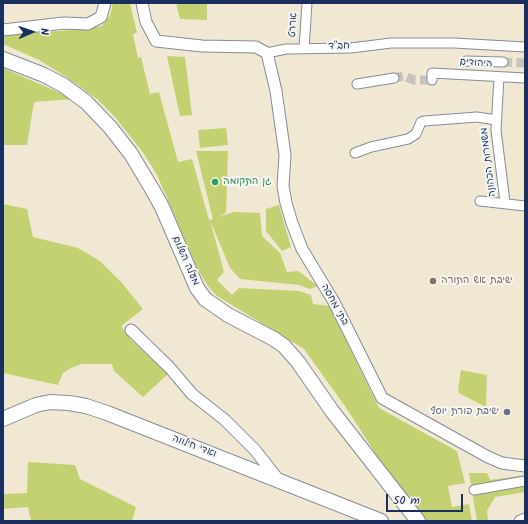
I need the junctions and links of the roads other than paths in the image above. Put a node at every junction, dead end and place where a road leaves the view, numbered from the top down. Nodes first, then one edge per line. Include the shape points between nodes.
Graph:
1 (105, 3) edge
2 (142, 3) edge
3 (306, 3) edge
4 (3, 30) edge
5 (525, 47) edge
6 (304, 49) junction
7 (267, 53) junction
8 (3, 59) edge
9 (466, 61) dead end
10 (503, 62) tunnel mouth
11 (499, 77) junction
12 (394, 78) tunnel mouth
13 (525, 78) edge
14 (432, 80) tunnel mouth
15 (357, 84) dead end
16 (496, 120) junction
17 (355, 153) dead end
18 (480, 201) dead end
19 (505, 202) junction
20 (525, 206) edge
21 (131, 330) dead end
22 (3, 419) edge
23 (525, 466) edge
24 (525, 481) edge
25 (281, 482) junction
26 (474, 490) dead end
27 (525, 520) edge
28 (381, 521) edge
29 (418, 521) edge
30 (520, 521) edge

1 - 4 street via 101,17 88,24 64,23
2 - 7 street, חב"ד via 146,22 156,40 202,46 256,48
3 - 6 street, אררט
5 - 6 street, חב"ד via 454,43
6 - 7 street, חב"ד
7 - 23 street, בתי מחסה via 276,90 285,155 283,186 297,237 334,302 382,398 488,457 502,463
8 - 29 street, מעלה השלום via 44,74 63,86 86,102 110,127 131,154 162,207 197,288 205,299 274,339 293,356
9 - 10 street
11 - 13 street, היהודים
11 - 14 street, היהודים via 432,74
11 - 16 street, משמרות הכהונה
12 - 15 street
16 - 17 street via 477,117 424,121 421,122 416,134 408,139
16 - 19 street, משמרות הכהונה
18 - 19 street
19 - 20 street
21 - 25 street via 170,368 192,394 225,420
22 - 25 street, ואדי חילווה via 36,405 69,402 106,412
24 - 26 street
25 - 28 street, ואדי חילווה
27 - 30 street

